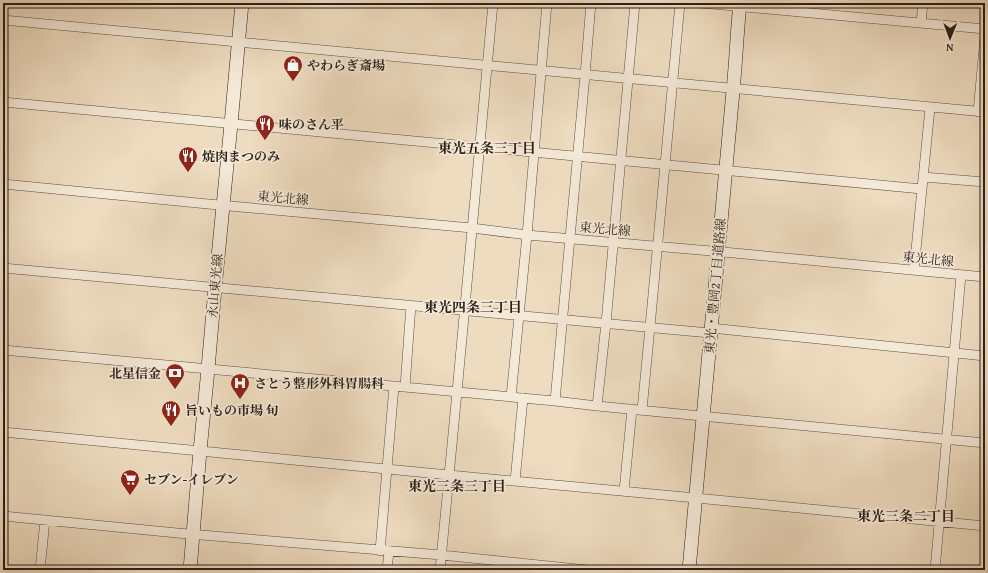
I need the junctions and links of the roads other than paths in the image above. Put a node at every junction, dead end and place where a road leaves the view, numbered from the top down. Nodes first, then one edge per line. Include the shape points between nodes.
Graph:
1 (242, 3) edge
2 (493, 3) edge
3 (547, 3) edge
4 (591, 3) edge
5 (635, 3) edge
6 (680, 3) edge
7 (701, 3) edge
8 (923, 3) edge
9 (740, 5) edge
10 (804, 8) edge
11 (3, 20) edge
12 (921, 23) junction
13 (985, 29) edge
14 (985, 37) edge
15 (239, 42) junction
16 (488, 65) junction
17 (541, 70) junction
18 (585, 75) junction
19 (628, 79) junction
20 (673, 83) junction
21 (734, 88) junction
22 (3, 102) edge
23 (930, 108) junction
24 (982, 112) edge
25 (232, 124) junction
26 (480, 147) junction
27 (534, 152) junction
28 (578, 157) junction
29 (620, 161) junction
30 (665, 165) junction
31 (725, 171) junction
32 (923, 177) junction
33 (985, 182) edge
34 (3, 184) edge
35 (922, 189) junction
36 (223, 205) junction
37 (472, 228) junction
38 (526, 234) junction
39 (570, 238) junction
40 (613, 242) junction
41 (658, 246) junction
42 (718, 251) junction
43 (3, 268) edge
44 (914, 270) junction
45 (961, 275) junction
46 (985, 277) edge
47 (215, 288) junction
48 (411, 305) junction
49 (465, 310) junction
50 (519, 315) junction
51 (562, 319) junction
52 (606, 323) junction
53 (650, 327) junction
54 (711, 330) junction
55 (3, 350) edge
56 (954, 353) junction
57 (985, 356) edge
58 (208, 369) junction
59 (394, 386) junction
60 (405, 387) junction
61 (457, 392) junction
62 (511, 397) junction
63 (523, 398) junction
64 (555, 401) junction
65 (597, 406) junction
66 (637, 410) junction
67 (704, 416) junction
68 (3, 432) edge
69 (947, 439) junction
70 (985, 443) edge
71 (200, 451) junction
72 (387, 469) junction
73 (449, 475) junction
74 (515, 481) junction
75 (624, 491) junction
76 (696, 498) junction
77 (3, 516) edge
78 (45, 520) junction
79 (939, 522) junction
80 (985, 526) edge
81 (193, 534) junction
82 (384, 551) junction
83 (441, 555) junction
84 (537, 567) edge
85 (40, 570) edge
86 (190, 570) edge
87 (387, 570) edge
88 (440, 570) edge
89 (588, 570) edge
90 (689, 570) edge
91 (935, 570) edge

1 - 15 street, 永山東光線
2 - 16 street
3 - 17 street
4 - 18 street
5 - 19 street
6 - 20 street
7 - 9 street
8 - 12 street
9 - 10 street
9 - 21 street, 東光・豊岡2丁目道路線
10 - 12 street
11 - 15 street
12 - 13 street
14 - 24 street
15 - 16 street
15 - 25 street, 永山東光線
16 - 17 street
16 - 26 street
17 - 18 street
17 - 27 street
18 - 19 street
18 - 28 street
19 - 20 street
19 - 29 street
20 - 21 street
20 - 30 street
21 - 23 street
21 - 31 street, 東光・豊岡2丁目道路線
22 - 25 street
23 - 24 street
23 - 32 street
25 - 26 street
25 - 36 street, 永山東光線
26 - 27 street
26 - 37 street
27 - 28 street
27 - 38 street
28 - 29 street
28 - 39 street
29 - 30 street
29 - 40 street
30 - 31 street
30 - 41 street
31 - 35 street
31 - 42 street, 東光・豊岡2丁目道路線
32 - 33 street
32 - 35 street
34 - 36 street, 東光北線
35 - 44 street
36 - 37 street, 東光北線
36 - 47 street, 永山東光線
37 - 38 street, 東光北線
37 - 49 street
38 - 39 street, 東光北線
38 - 50 street
39 - 40 street, 東光北線
39 - 51 street
40 - 41 street, 東光北線
40 - 52 street
41 - 42 street, 東光北線
41 - 53 street
42 - 44 street, 東光北線
42 - 54 street, 東光・豊岡2丁目道路線
43 - 47 street
44 - 45 street, 東光北線
45 - 46 street, 東光北線
45 - 56 street
47 - 48 street
47 - 58 street, 永山東光線
48 - 49 street
48 - 60 street
49 - 50 street
49 - 61 street
50 - 51 street
50 - 62 street
51 - 52 street
51 - 64 street
52 - 53 street
52 - 65 street
53 - 54 street
53 - 66 street
54 - 56 street
54 - 67 street, 東光・豊岡2丁目道路線
55 - 58 street
56 - 57 street
56 - 69 street
58 - 59 street
58 - 71 street, 永山東光線
59 - 60 street
59 - 72 street
60 - 61 street
61 - 62 street
61 - 73 street
62 - 63 street
63 - 64 street
63 - 74 street
64 - 65 street
65 - 66 street
66 - 67 street
66 - 75 street
67 - 69 street
67 - 76 street, 東光・豊岡2丁目道路線
68 - 71 street
69 - 70 street
69 - 79 street
71 - 72 street
71 - 81 street, 永山東光線
72 - 73 street
72 - 82 street
73 - 74 street
73 - 83 street
74 - 75 street
75 - 76 street
76 - 79 street
76 - 90 street, 東光・豊岡2丁目道路線
77 - 78 street
78 - 81 street
78 - 85 street
79 - 80 street
79 - 91 street
81 - 82 street
81 - 86 street, 永山東光線
82 - 83 street
82 - 87 street
83 - 84 street
83 - 88 street
84 - 89 street

